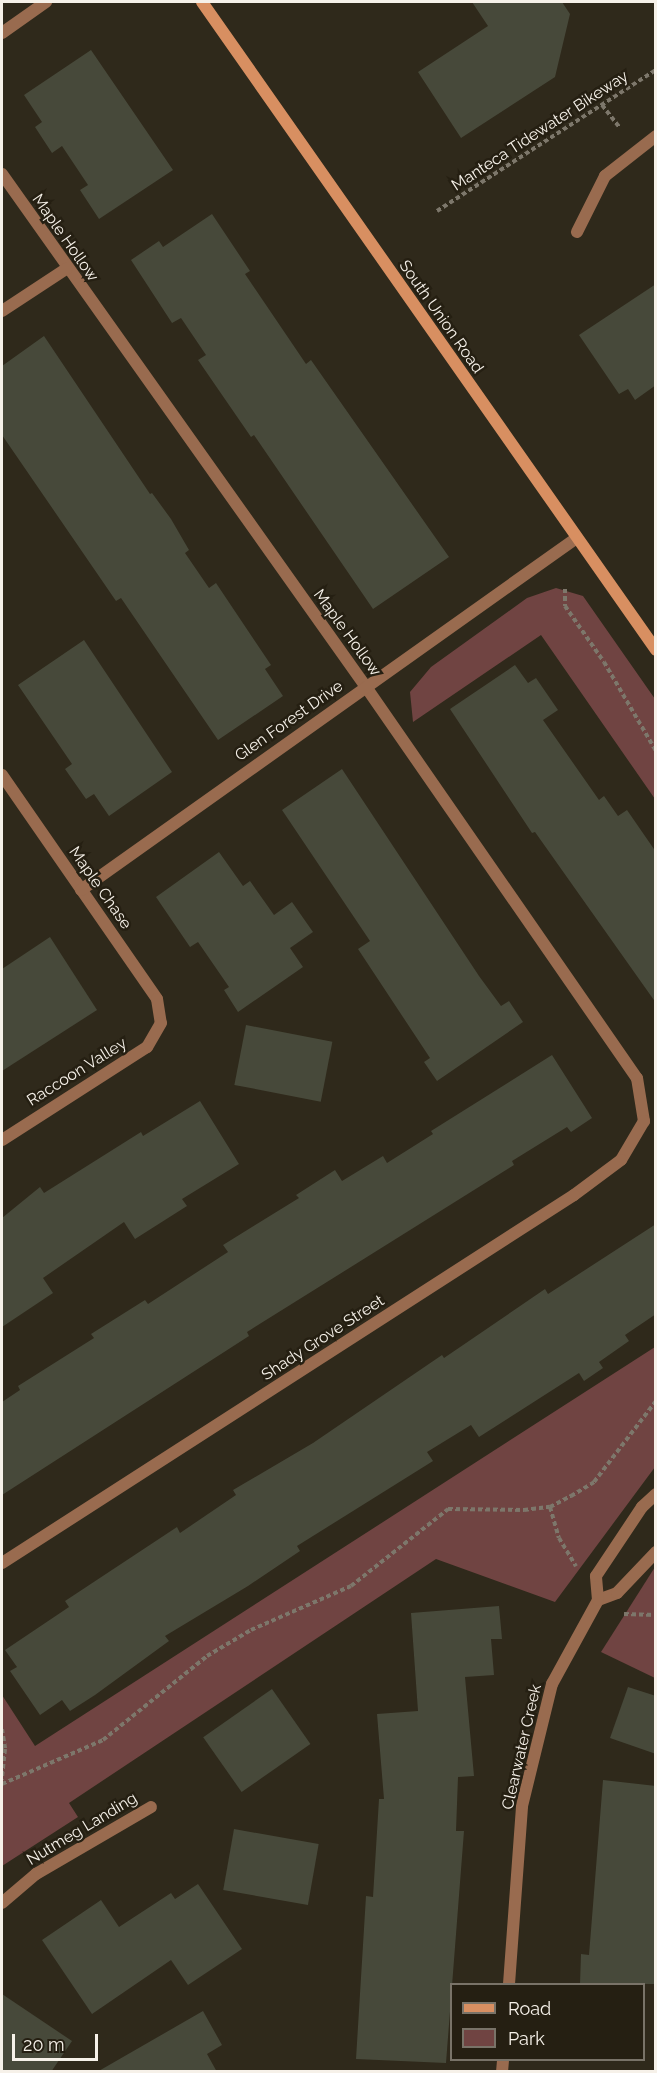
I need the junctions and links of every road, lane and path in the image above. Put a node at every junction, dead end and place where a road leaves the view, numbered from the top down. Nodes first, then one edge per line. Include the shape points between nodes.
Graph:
1 (46, 2) edge
2 (201, 2) edge
3 (2, 33) edge
4 (656, 70) edge
5 (602, 105) junction
6 (620, 127) dead end
7 (656, 136) edge
8 (2, 174) edge
9 (437, 211) dead end
10 (577, 232) dead end
11 (66, 269) junction
12 (2, 311) edge
13 (574, 539) junction
14 (565, 589) dead end
15 (656, 650) edge
16 (366, 687) junction
17 (656, 751) edge
18 (2, 775) edge
19 (81, 890) junction
20 (161, 1023) joint
21 (644, 1121) joint
22 (2, 1140) edge
23 (656, 1401) edge
24 (656, 1494) edge
25 (550, 1506) junction
26 (656, 1552) edge
27 (2, 1563) edge
28 (576, 1566) dead end
29 (598, 1600) junction
30 (624, 1614) dead end
31 (656, 1615) edge
32 (2, 1729) edge
33 (2, 1782) edge
34 (151, 1807) dead end
35 (2, 1903) edge
36 (509, 1983) edge

1 - 3 street
2 - 13 street, South Union Road
4 - 5 path, Manteca Tidewater Bikeway
5 - 6 path
5 - 9 path, Manteca Tidewater Bikeway
7 - 10 street via 604,176
8 - 11 street, Maple Hollow
11 - 12 street
11 - 16 street, Maple Hollow
13 - 15 street, South Union Road
13 - 16 street, Glen Forest Drive
14 - 17 path via 566,606
16 - 19 street, Glen Forest Drive
16 - 21 street, Maple Hollow via 637,1078
18 - 19 street, Maple Chase
19 - 20 street, Maple Chase via 157,999
20 - 22 street, Raccoon Valley via 147,1047
21 - 27 street, Shady Grove Street via 621,1160 574,1195
23 - 25 path via 594,1482
24 - 29 street, Clearwater Creek via 642,1507 596,1576
25 - 28 path via 559,1538
25 - 33 path via 524,1510 448,1509 351,1586 251,1630 207,1656 103,1740
26 - 29 street via 617,1593
29 - 36 street, Clearwater Creek via 552,1684 522,1806
30 - 31 path
32 - 33 path
34 - 35 street, Nutmeg Landing via 36,1874

